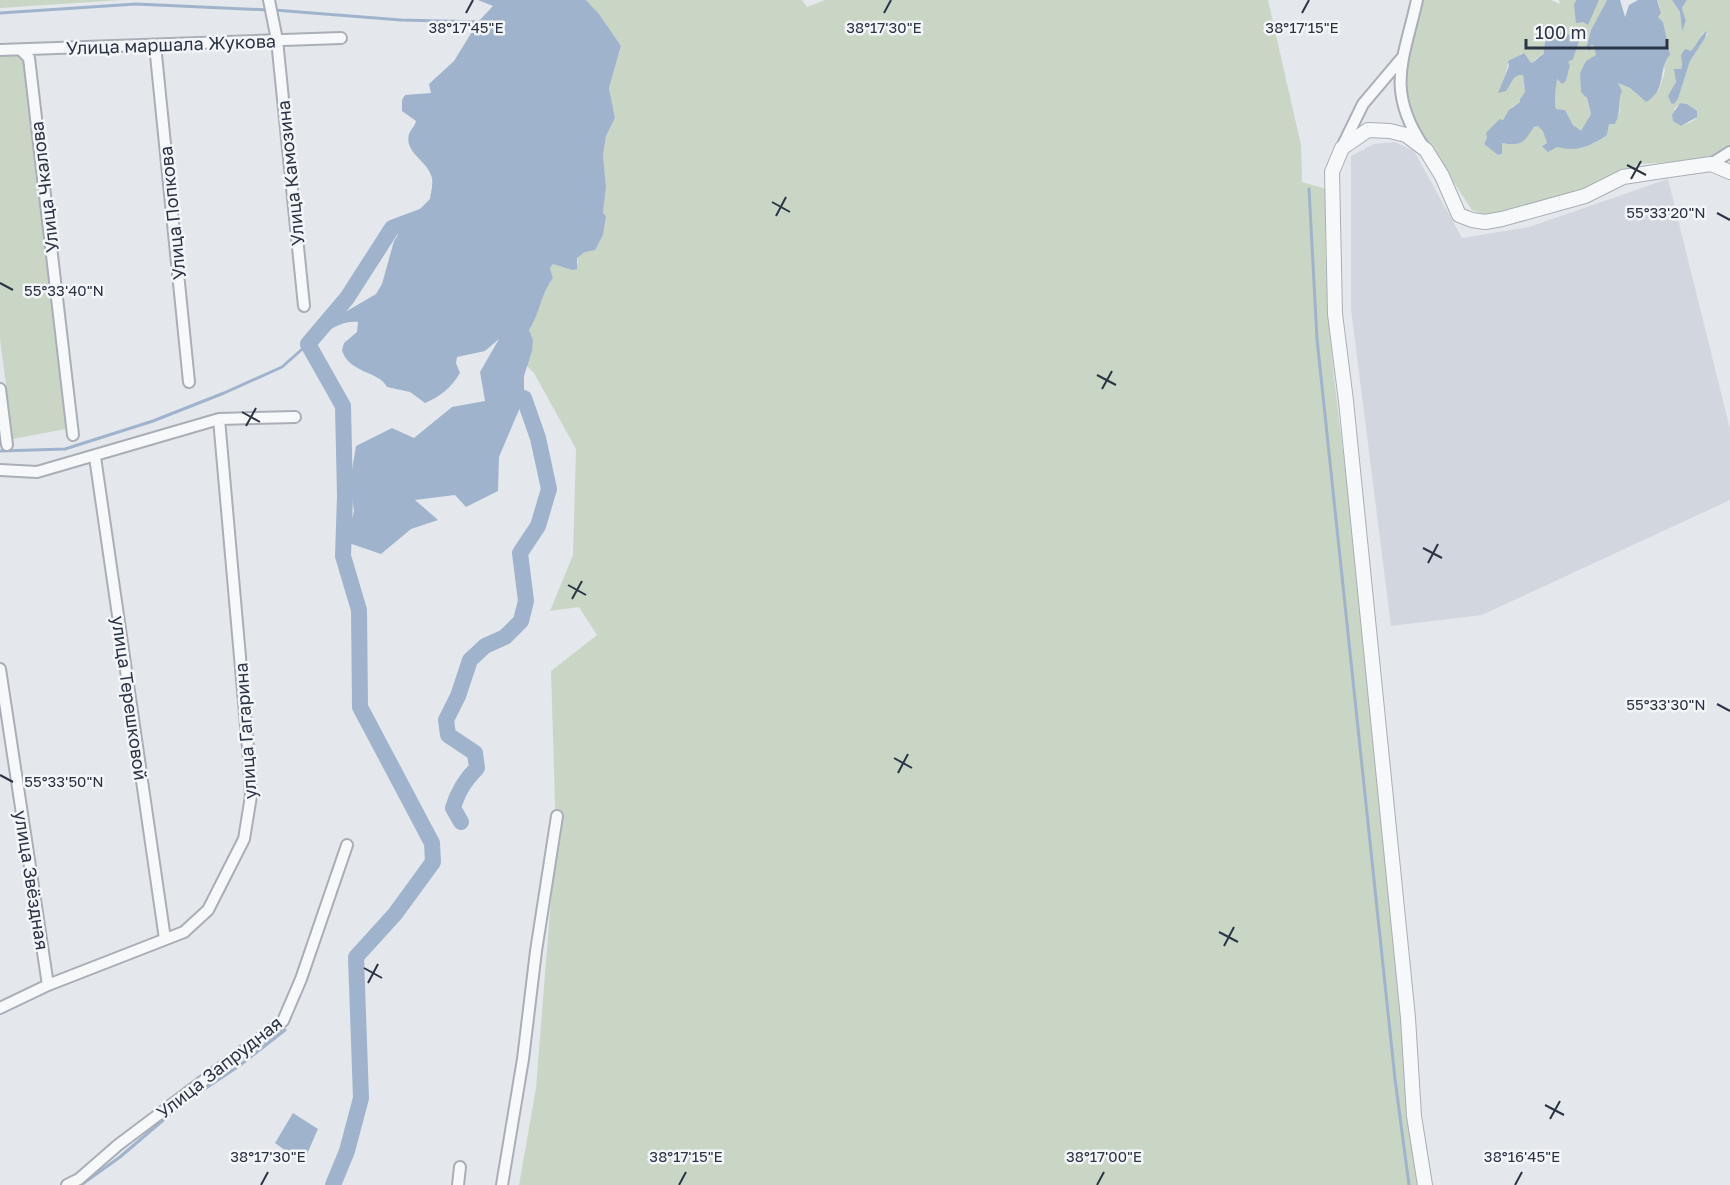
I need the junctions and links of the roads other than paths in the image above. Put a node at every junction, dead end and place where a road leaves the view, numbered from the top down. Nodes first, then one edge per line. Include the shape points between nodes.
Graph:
1 (1417, 0) edge
2 (270, 7) edge
3 (341, 38) dead end
4 (277, 40) junction
5 (155, 45) junction
6 (0, 50) edge
7 (21, 50) junction
8 (1401, 58) junction
9 (1342, 148) junction
10 (1426, 150) junction
11 (1730, 152) edge
12 (1711, 164) junction
13 (1730, 172) edge
14 (304, 306) dead end
15 (189, 382) dead end
16 (0, 390) edge
17 (295, 417) dead end
18 (219, 419) junction
19 (73, 435) dead end
20 (7, 445) dead end
21 (95, 457) junction
22 (0, 470) edge
23 (0, 669) edge
24 (557, 816) dead end
25 (347, 845) dead end
26 (165, 939) junction
27 (48, 985) junction
28 (0, 1008) edge
29 (460, 1167) dead end
30 (67, 1185) edge
31 (458, 1185) edge
32 (502, 1185) edge
33 (1425, 1185) edge

1 - 8 street
2 - 4 street, Улица Камозина
3 - 4 street, Улица маршала Жукова
4 - 5 street, Улица маршала Жукова
4 - 14 street, Улица Камозина
5 - 7 street, Улица маршала Жукова
5 - 15 street, Улица Попкова
6 - 7 street, Улица маршала Жукова
7 - 19 street, Улица Чкалова via 29,58
8 - 9 street via 1363,104
8 - 10 street via 1403,101 1411,127
9 - 10 street via 1368,130 1406,135
9 - 33 street via 1332,172 1335,314 1408,1018 1414,1116
10 - 12 street via 1459,215 1485,222 1585,196 1623,177
11 - 12 street
12 - 13 street
16 - 20 street
17 - 18 street
18 - 21 street
18 - 26 street, улица Гагарина via 251,796 244,839 208,910 184,932
21 - 22 street via 37,472
21 - 26 street, улица Терешковой
23 - 27 street, улица Звёздная
24 - 32 street
25 - 30 street, Улица Запрудная via 283,1020 118,1145 80,1179
26 - 27 street, улица Гагарина
27 - 28 street, улица Гагарина
29 - 31 street

